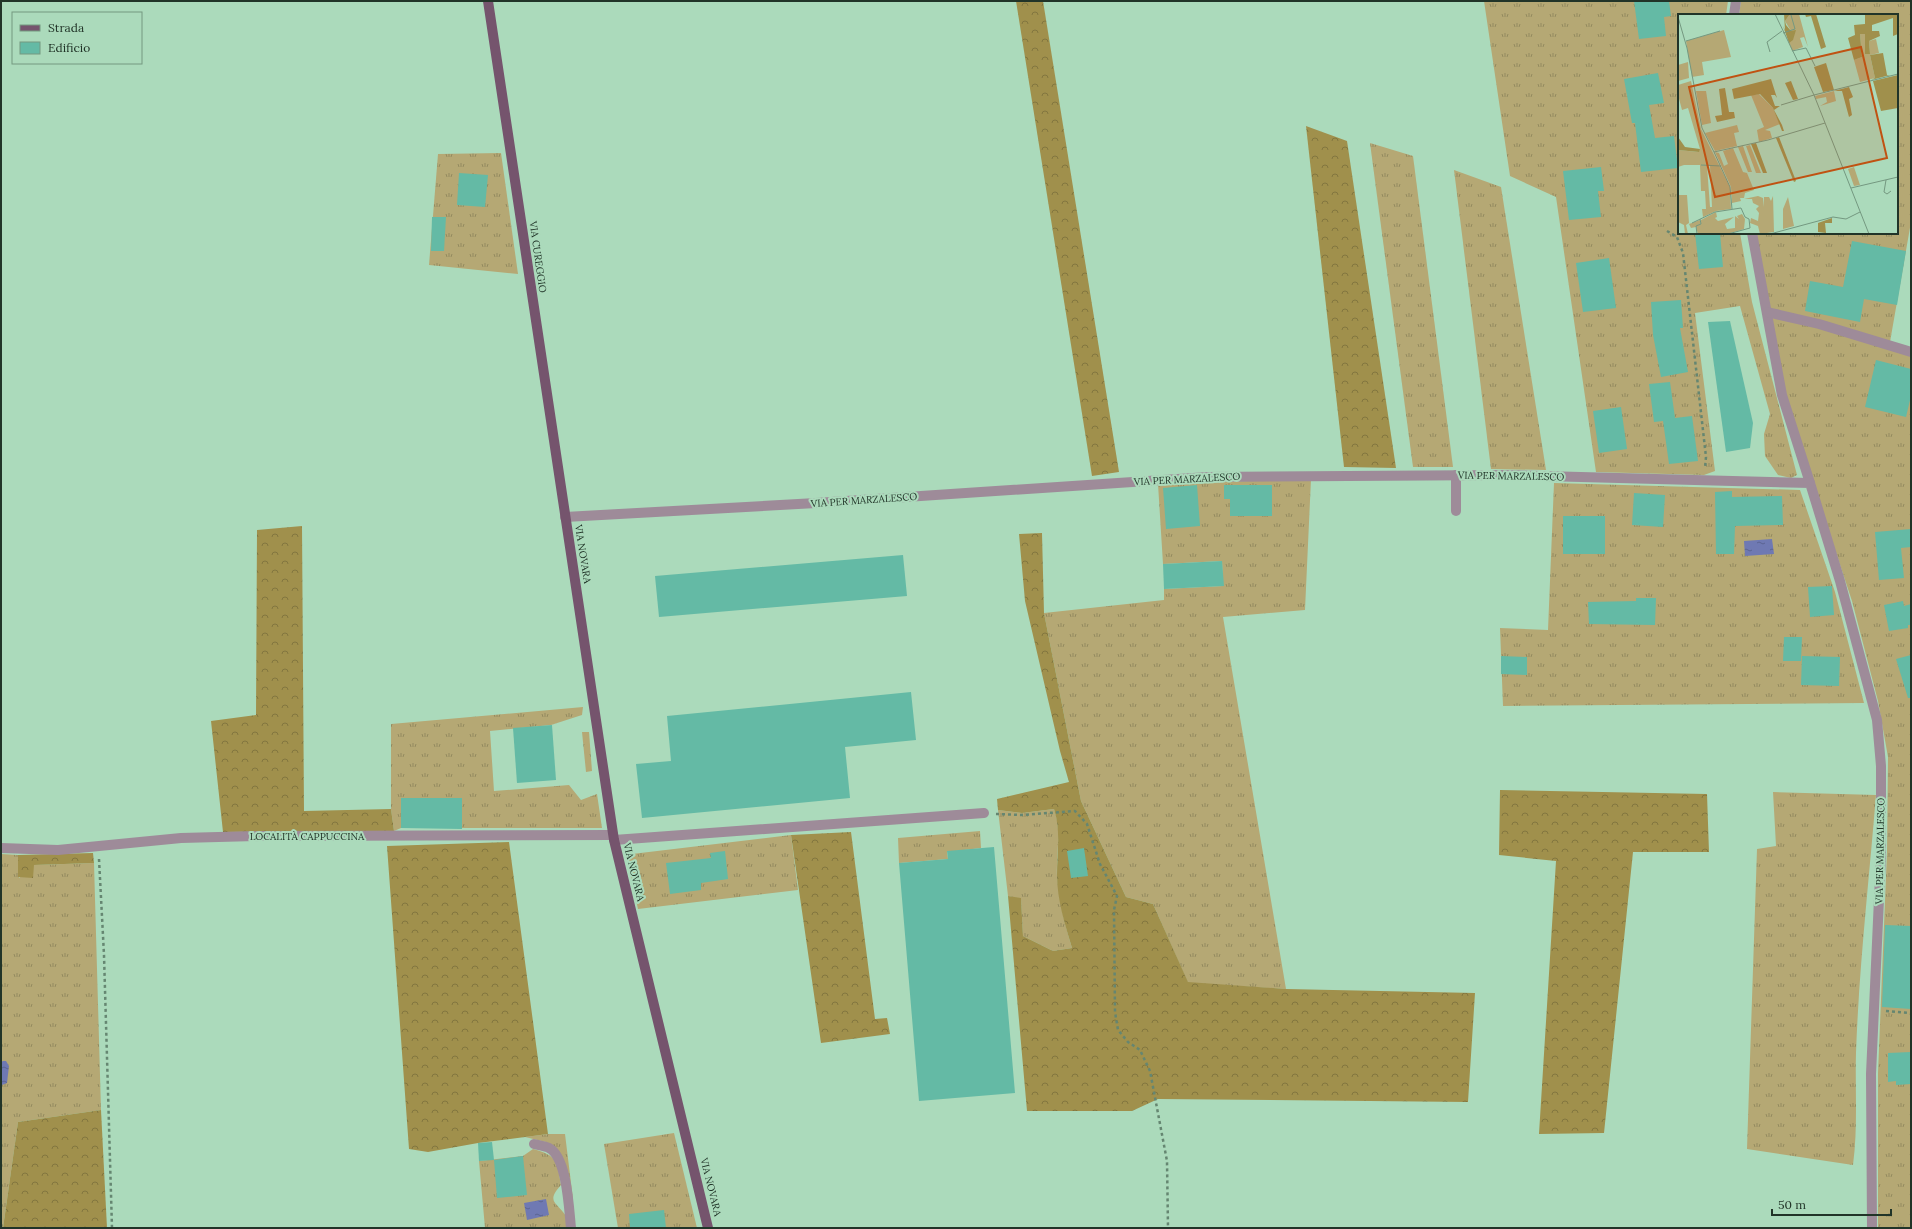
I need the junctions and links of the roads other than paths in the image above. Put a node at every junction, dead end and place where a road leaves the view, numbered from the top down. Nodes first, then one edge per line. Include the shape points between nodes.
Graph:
1 (488, 1) edge
2 (1736, 1) edge
3 (1734, 14) edge
4 (1752, 234) edge
5 (1766, 312) junction
6 (1911, 352) edge
7 (1456, 476) junction
8 (1810, 483) junction
9 (1456, 511) dead end
10 (565, 517) junction
11 (984, 813) road end
12 (614, 837) junction
13 (1, 848) edge
14 (534, 1144) dead end
15 (571, 1228) edge
16 (708, 1228) edge
17 (1872, 1228) edge

1 - 10 main road, VIA CUREGGIO
2 - 3 street
4 - 5 street, VIA PER MARZALESCO
5 - 6 street via 1819,324
5 - 8 street, VIA PER MARZALESCO via 1782,395
7 - 8 street, VIA PER MARZALESCO
7 - 9 street
7 - 10 street, VIA PER MARZALESCO via 1208,477
8 - 17 street, VIA PER MARZALESCO via 1840,581 1877,720 1881,766 1882,806 1871,1074
10 - 12 main road, VIA NOVARA
11 - 12 street, LOCALITÀ CAPPUCCINA
12 - 13 street, LOCALITÀ CAPPUCCINA via 260,836 181,838 58,850
12 - 16 main road, VIA NOVARA
14 - 15 street via 550,1148 559,1159 565,1180

